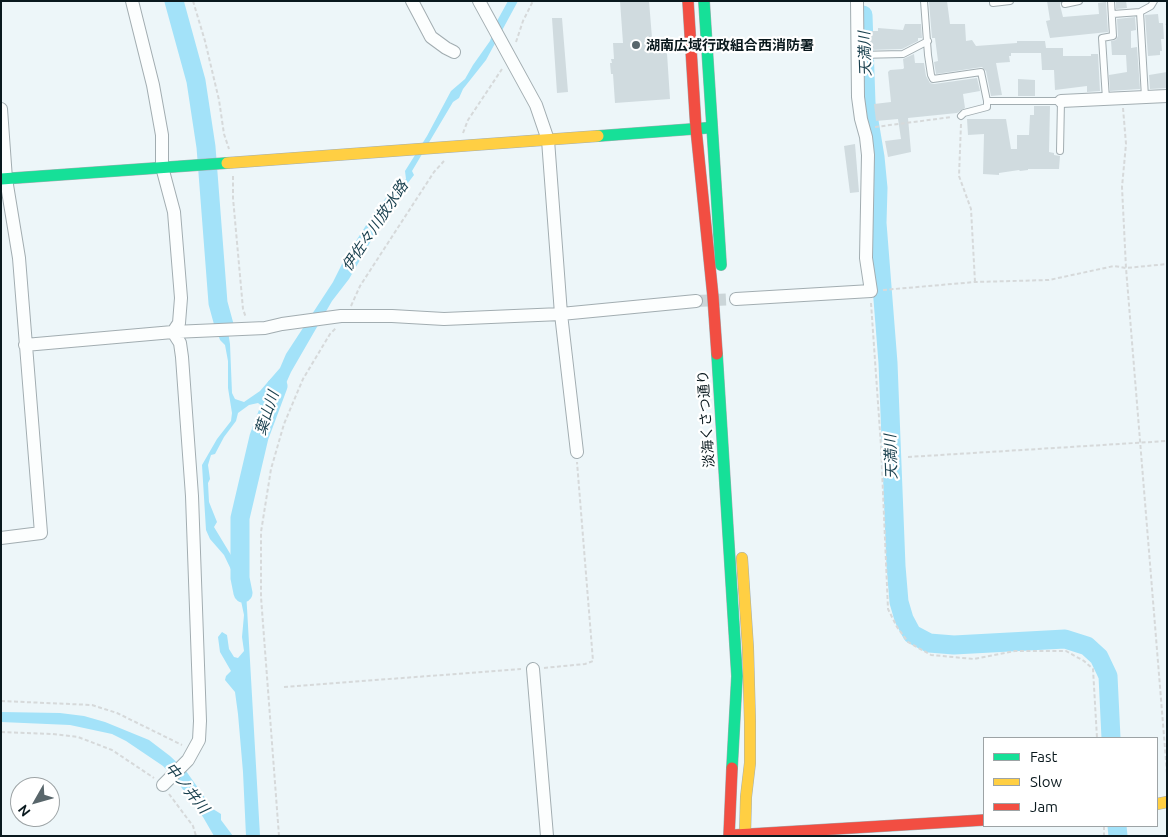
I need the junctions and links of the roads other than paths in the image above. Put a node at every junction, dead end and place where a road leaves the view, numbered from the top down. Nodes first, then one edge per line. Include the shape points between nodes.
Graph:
1 (132, 1) edge
2 (412, 1) edge
3 (688, 1) edge
4 (704, 1) edge
5 (857, 1) edge
6 (924, 1) edge
7 (993, 1) edge
8 (1010, 1) edge
9 (1079, 1) edge
10 (1111, 1) edge
11 (1154, 1) edge
12 (480, 4) edge
13 (1065, 4) dead end
14 (1140, 12) junction
15 (1113, 14) junction
16 (928, 41) junction
17 (454, 52) dead end
18 (858, 55) junction
19 (1167, 96) edge
20 (1145, 97) junction
21 (1106, 99) junction
22 (987, 101) junction
23 (1061, 101) junction
24 (1, 109) edge
25 (961, 116) road end
26 (712, 128) junction
27 (696, 129) junction
28 (548, 140) junction
29 (1060, 151) dead end
30 (162, 168) junction
31 (3, 179) edge
32 (736, 299) tunnel mouth
33 (696, 301) tunnel mouth
34 (561, 314) junction
35 (173, 332) junction
36 (25, 345) junction
37 (576, 452) road end
38 (737, 491) dead end
39 (1, 538) edge
40 (741, 550) dead end
41 (533, 669) road end
42 (163, 785) road end
43 (983, 820) edge
44 (729, 835) edge
45 (745, 835) edge
46 (547, 836) edge
47 (719, 836) edge

1 - 30 street via 162,135
2 - 17 street via 431,37
3 - 27 street, 淡海くさつ通り
4 - 26 street, 淡海くさつ通り
5 - 18 street
6 - 16 lane
7 - 8 lane
9 - 13 lane
10 - 15 lane
11 - 14 lane
12 - 28 street via 536,105
14 - 15 lane
14 - 20 lane
15 - 21 lane via 1114,36 1102,38
16 - 18 lane via 903,54
16 - 22 lane via 933,79 981,72
18 - 32 street via 858,97 868,155 866,258 870,291
19 - 20 street
20 - 21 street
21 - 23 street
22 - 23 lane
22 - 25 lane via 987,108
23 - 29 lane
24 - 31 street
26 - 27 street
26 - 38 street, 淡海くさつ通り
27 - 28 street
27 - 44 street, 淡海くさつ通り via 713,297 737,676
28 - 30 street
28 - 34 street
30 - 31 street
30 - 35 street via 174,212 180,289 180,323
31 - 36 street via 19,258
33 - 34 street
34 - 35 street via 444,319 344,316 265,328
34 - 37 street
35 - 36 street
35 - 42 street via 180,343 182,357 192,496 200,721 198,740 188,760
36 - 39 street via 41,533
40 - 45 street via 750,722
41 - 46 street
43 - 45 street
44 - 45 street
44 - 47 street

